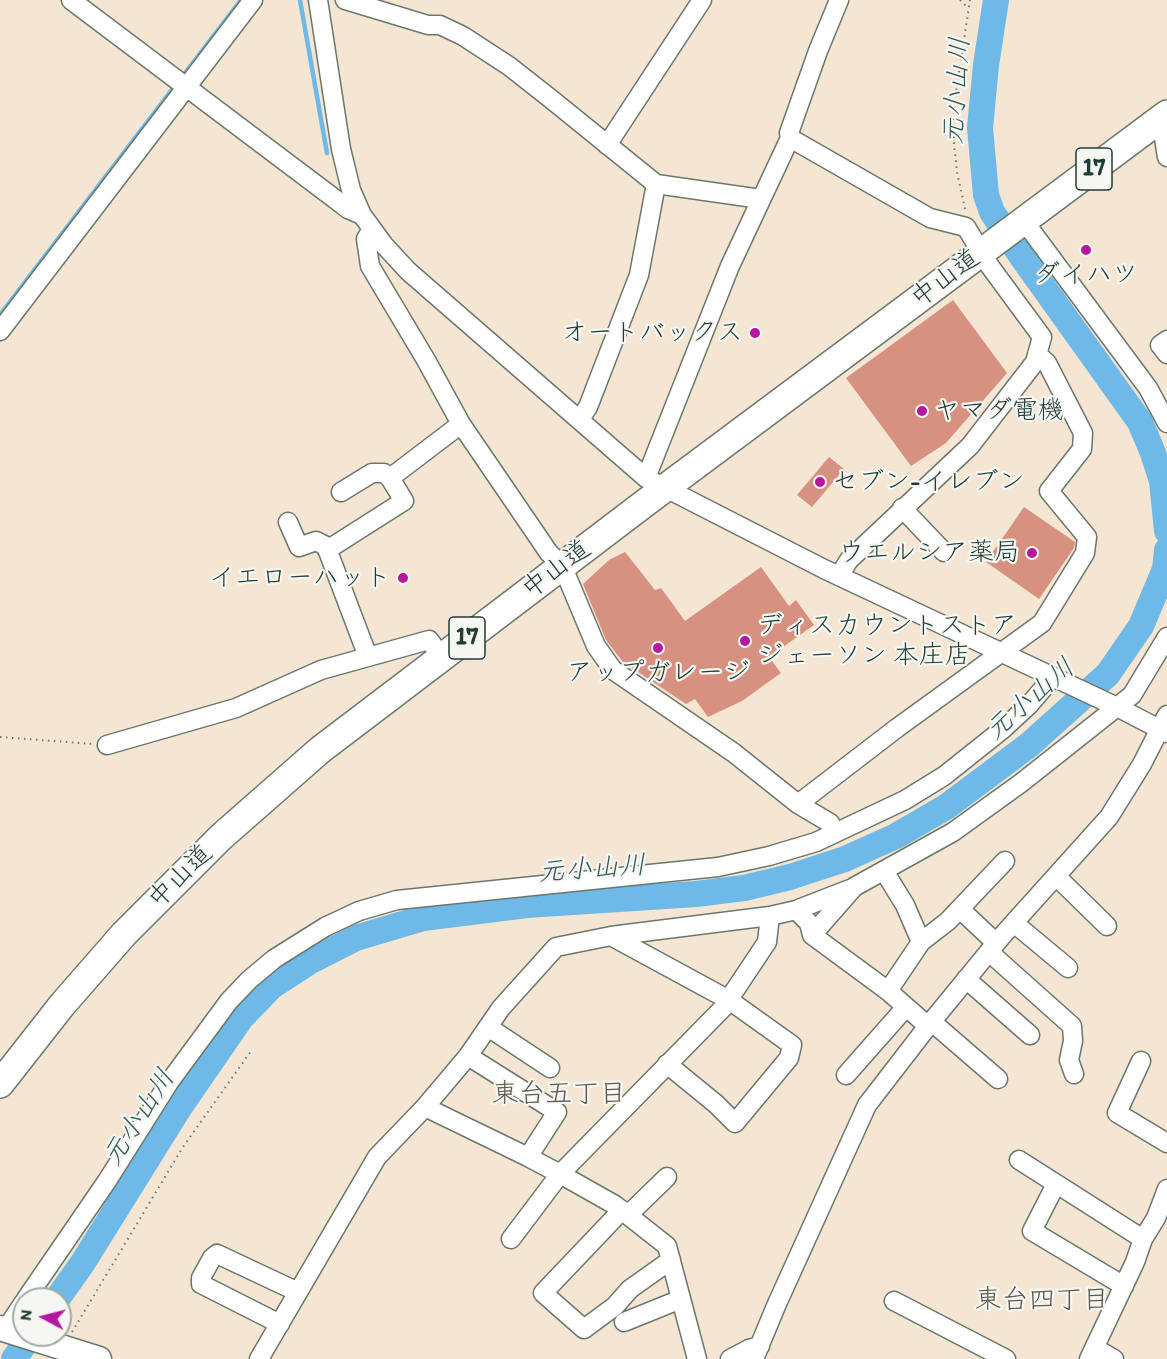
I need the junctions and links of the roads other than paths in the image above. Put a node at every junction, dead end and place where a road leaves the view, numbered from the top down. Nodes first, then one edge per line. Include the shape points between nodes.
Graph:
1 (71, 0) edge
2 (253, 0) edge
3 (318, 0) edge
4 (345, 0) edge
5 (702, 0) edge
6 (839, 0) edge
7 (187, 87) junction
8 (1164, 117) edge
9 (790, 138) junction
10 (607, 145) junction
11 (1167, 157) edge
12 (656, 184) junction
13 (761, 199) junction
14 (367, 222) junction
15 (1023, 222) junction
16 (984, 251) junction
17 (0, 331) edge
18 (1167, 340) edge
19 (1037, 354) junction
20 (1167, 354) edge
21 (580, 419) junction
22 (1167, 423) edge
23 (461, 424) junction
24 (390, 478) junction
25 (655, 484) junction
26 (341, 492) dead end
27 (902, 508) junction
28 (288, 522) dead end
29 (327, 550) junction
30 (944, 552) dead end
31 (562, 565) junction
32 (839, 576) junction
33 (1167, 637) edge
34 (1000, 653) junction
35 (368, 657) junction
36 (442, 657) junction
37 (1057, 679) junction
38 (1114, 705) junction
39 (1164, 726) edge
40 (107, 745) road end
41 (798, 804) junction
42 (835, 833) junction
43 (1005, 861) dead end
44 (884, 871) junction
45 (1056, 876) junction
46 (854, 887) junction
47 (960, 909) junction
48 (796, 910) junction
49 (770, 916) junction
50 (1014, 923) junction
51 (1107, 926) dead end
52 (812, 935) junction
53 (610, 936) junction
54 (921, 942) junction
55 (992, 947) junction
56 (1068, 968) dead end
57 (966, 979) junction
58 (888, 991) junction
59 (729, 1000) junction
60 (906, 1007) junction
61 (930, 1024) junction
62 (488, 1027) junction
63 (1030, 1035) dead end
64 (468, 1056) junction
65 (1142, 1061) dead end
66 (667, 1064) junction
67 (550, 1068) dead end
68 (1074, 1074) dead end
69 (846, 1075) dead end
70 (998, 1079) dead end
71 (0, 1084) edge
72 (425, 1107) junction
73 (1167, 1143) edge
74 (528, 1156) junction
75 (1019, 1160) dead end
76 (560, 1174) junction
77 (667, 1177) dead end
78 (1056, 1184) junction
79 (1167, 1189) edge
80 (625, 1213) junction
81 (1162, 1221) edge
82 (511, 1239) dead end
83 (1143, 1239) junction
84 (671, 1260) junction
85 (1124, 1286) junction
86 (35, 1287) edge
87 (298, 1292) junction
88 (681, 1299) junction
89 (894, 1301) dead end
90 (624, 1322) dead end
91 (280, 1324) junction
92 (5, 1329) edge
93 (757, 1353) edge
94 (1092, 1354) edge
95 (99, 1359) edge
96 (259, 1359) edge
97 (697, 1359) edge
98 (730, 1359) edge
99 (1006, 1359) edge
100 (1114, 1359) edge

1 - 7 street
2 - 7 street
3 - 14 street via 341,149 351,190
4 - 10 street via 428,25 440,25 463,36 517,73
5 - 10 street
6 - 9 street
7 - 14 street
7 - 17 street
8 - 11 street
8 - 15 highway, 中山道 / 17
9 - 13 street
9 - 16 street via 930,218 966,227
10 - 12 street
12 - 13 street
12 - 21 street via 639,275
13 - 25 street via 730,266
14 - 21 street via 408,271
14 - 23 street via 370,266
15 - 16 highway, 中山道 / 17
15 - 22 street via 1148,388
16 - 19 street via 1042,337
16 - 25 highway, 中山道 / 17
18 - 20 street via 1160,345
19 - 27 street via 1035,362 970,446
19 - 34 street via 1047,363 1083,433 1082,450 1049,491 1087,537 1085,553 1042,622
21 - 25 street
23 - 24 street
23 - 31 street via 549,553
24 - 26 street via 372,472
24 - 29 street via 404,501
25 - 31 highway, 中山道 / 17
25 - 32 street
27 - 30 street
27 - 32 street via 849,560
28 - 29 street via 299,547 316,541
29 - 35 street
31 - 36 highway, 中山道 / 17
31 - 41 street via 596,646 613,670 734,753
32 - 34 street
33 - 38 street via 1132,695
34 - 37 street
34 - 41 street
35 - 36 street via 429,639
35 - 40 street via 321,670 236,708
36 - 71 highway, 中山道 / 17 via 320,750 221,837 124,934
37 - 38 street
37 - 42 street via 944,776 905,800
38 - 39 street
38 - 44 street via 1021,783 953,832
39 - 45 street via 1109,817
41 - 42 street via 830,823
42 - 86 street via 768,856 718,867 397,900 358,911 325,927 274,959 229,1001 170,1081
43 - 47 street
44 - 46 street
44 - 54 street
45 - 50 street
45 - 51 street
46 - 48 street
46 - 52 street
47 - 54 street
47 - 55 street
48 - 49 street
48 - 52 street via 809,923
49 - 53 street
49 - 59 street via 767,942
50 - 55 street
50 - 56 street
52 - 58 street
53 - 59 street
53 - 62 street via 556,947
54 - 58 street
55 - 57 street
55 - 68 street via 1072,1026 1069,1060
57 - 61 street
57 - 63 street
58 - 60 street
59 - 66 street
59 - 66 street via 792,1045 789,1058 735,1123
60 - 61 street
60 - 69 street
61 - 70 street
61 - 93 street via 867,1106
62 - 64 street
62 - 67 street
64 - 72 street
64 - 74 street via 557,1112
65 - 73 street via 1117,1113
66 - 76 street
72 - 74 street
72 - 87 street via 377,1157
74 - 76 street
75 - 78 street
76 - 80 street
76 - 82 street
77 - 80 street
78 - 83 street
78 - 85 street via 1032,1231
79 - 81 street
80 - 84 street via 667,1246
80 - 84 street via 543,1293 584,1329
81 - 83 street
83 - 85 street
84 - 88 street
85 - 94 street
87 - 91 street
87 - 91 street via 217,1254 212,1258 201,1284
88 - 90 street
88 - 97 street
89 - 99 street
91 - 96 street
92 - 95 main road
93 - 98 street via 749,1349
94 - 100 street

